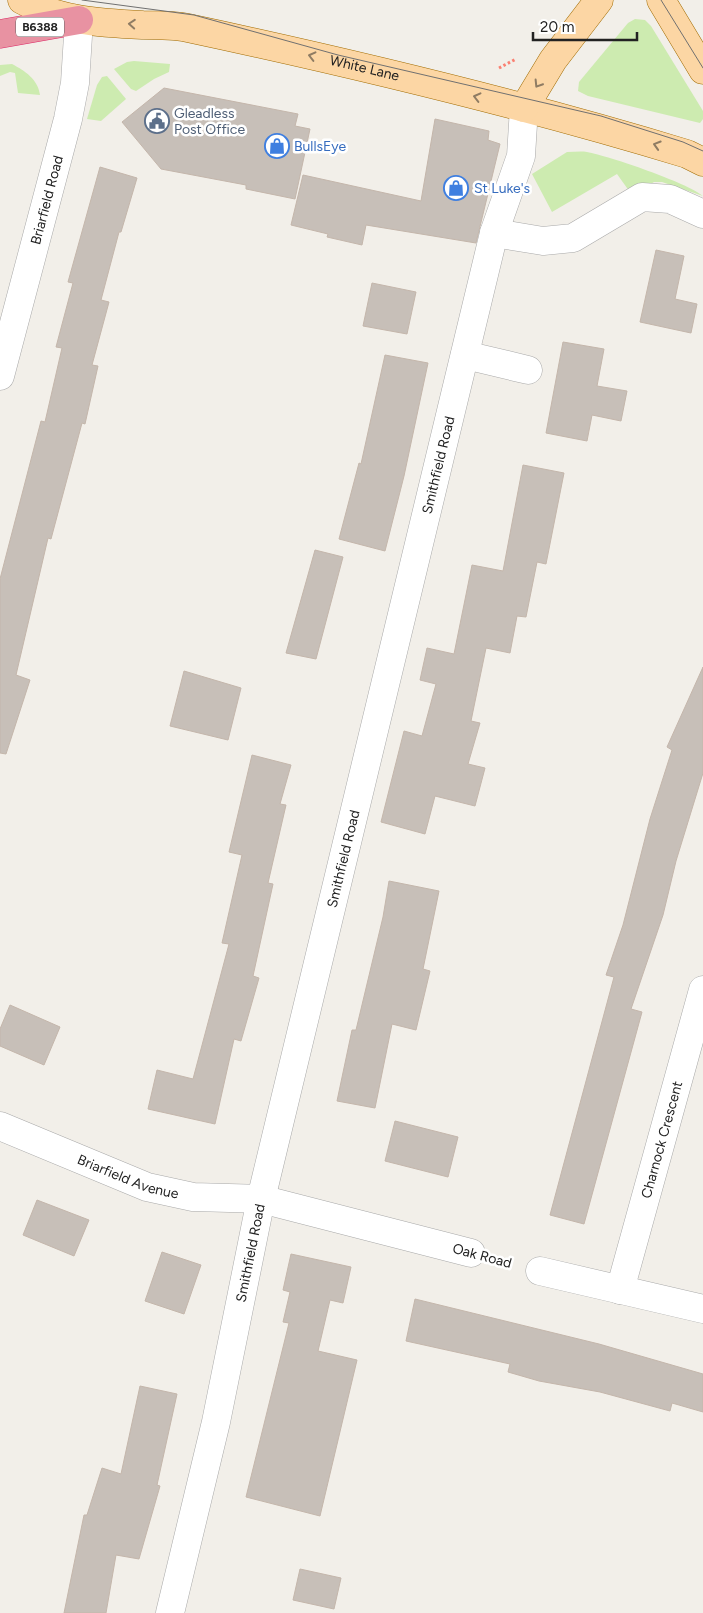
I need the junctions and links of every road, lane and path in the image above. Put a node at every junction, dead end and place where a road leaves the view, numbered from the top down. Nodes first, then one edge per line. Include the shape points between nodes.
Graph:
1 (22, 0) edge
2 (600, 0) edge
3 (661, 0) edge
4 (79, 20) junction
5 (0, 34) edge
6 (703, 70) edge
7 (524, 108) junction
8 (703, 162) edge
9 (703, 214) edge
10 (494, 233) junction
11 (465, 355) junction
12 (528, 370) dead end
13 (0, 376) edge
14 (703, 990) edge
15 (0, 1126) edge
16 (261, 1199) junction
17 (471, 1253) dead end
18 (540, 1271) dead end
19 (620, 1290) junction
20 (703, 1309) edge
21 (170, 1613) edge

1 - 4 main road, White Lane / B6388 via 40,10
2 -> 7 main road via 553,60
3 - 6 main road
4 - 5 highway, B6388
7 -> 4 main road, White Lane / B6388 via 181,26
4 - 13 street, Briarfield Road via 75,83 68,119
8 -> 7 main road, White Lane / B6388 via 578,120
7 - 10 street, Smithfield Road via 522,156
9 - 10 street via 670,199 642,197 573,238 543,241
10 - 11 street, Smithfield Road
11 - 12 street
11 - 16 street, Smithfield Road
14 - 19 street, Charnock Crescent
15 - 16 street, Briarfield Avenue via 147,1187 193,1197
16 - 17 street, Oak Road
16 - 21 street, Smithfield Road via 216,1422
18 - 19 street
19 - 20 street

